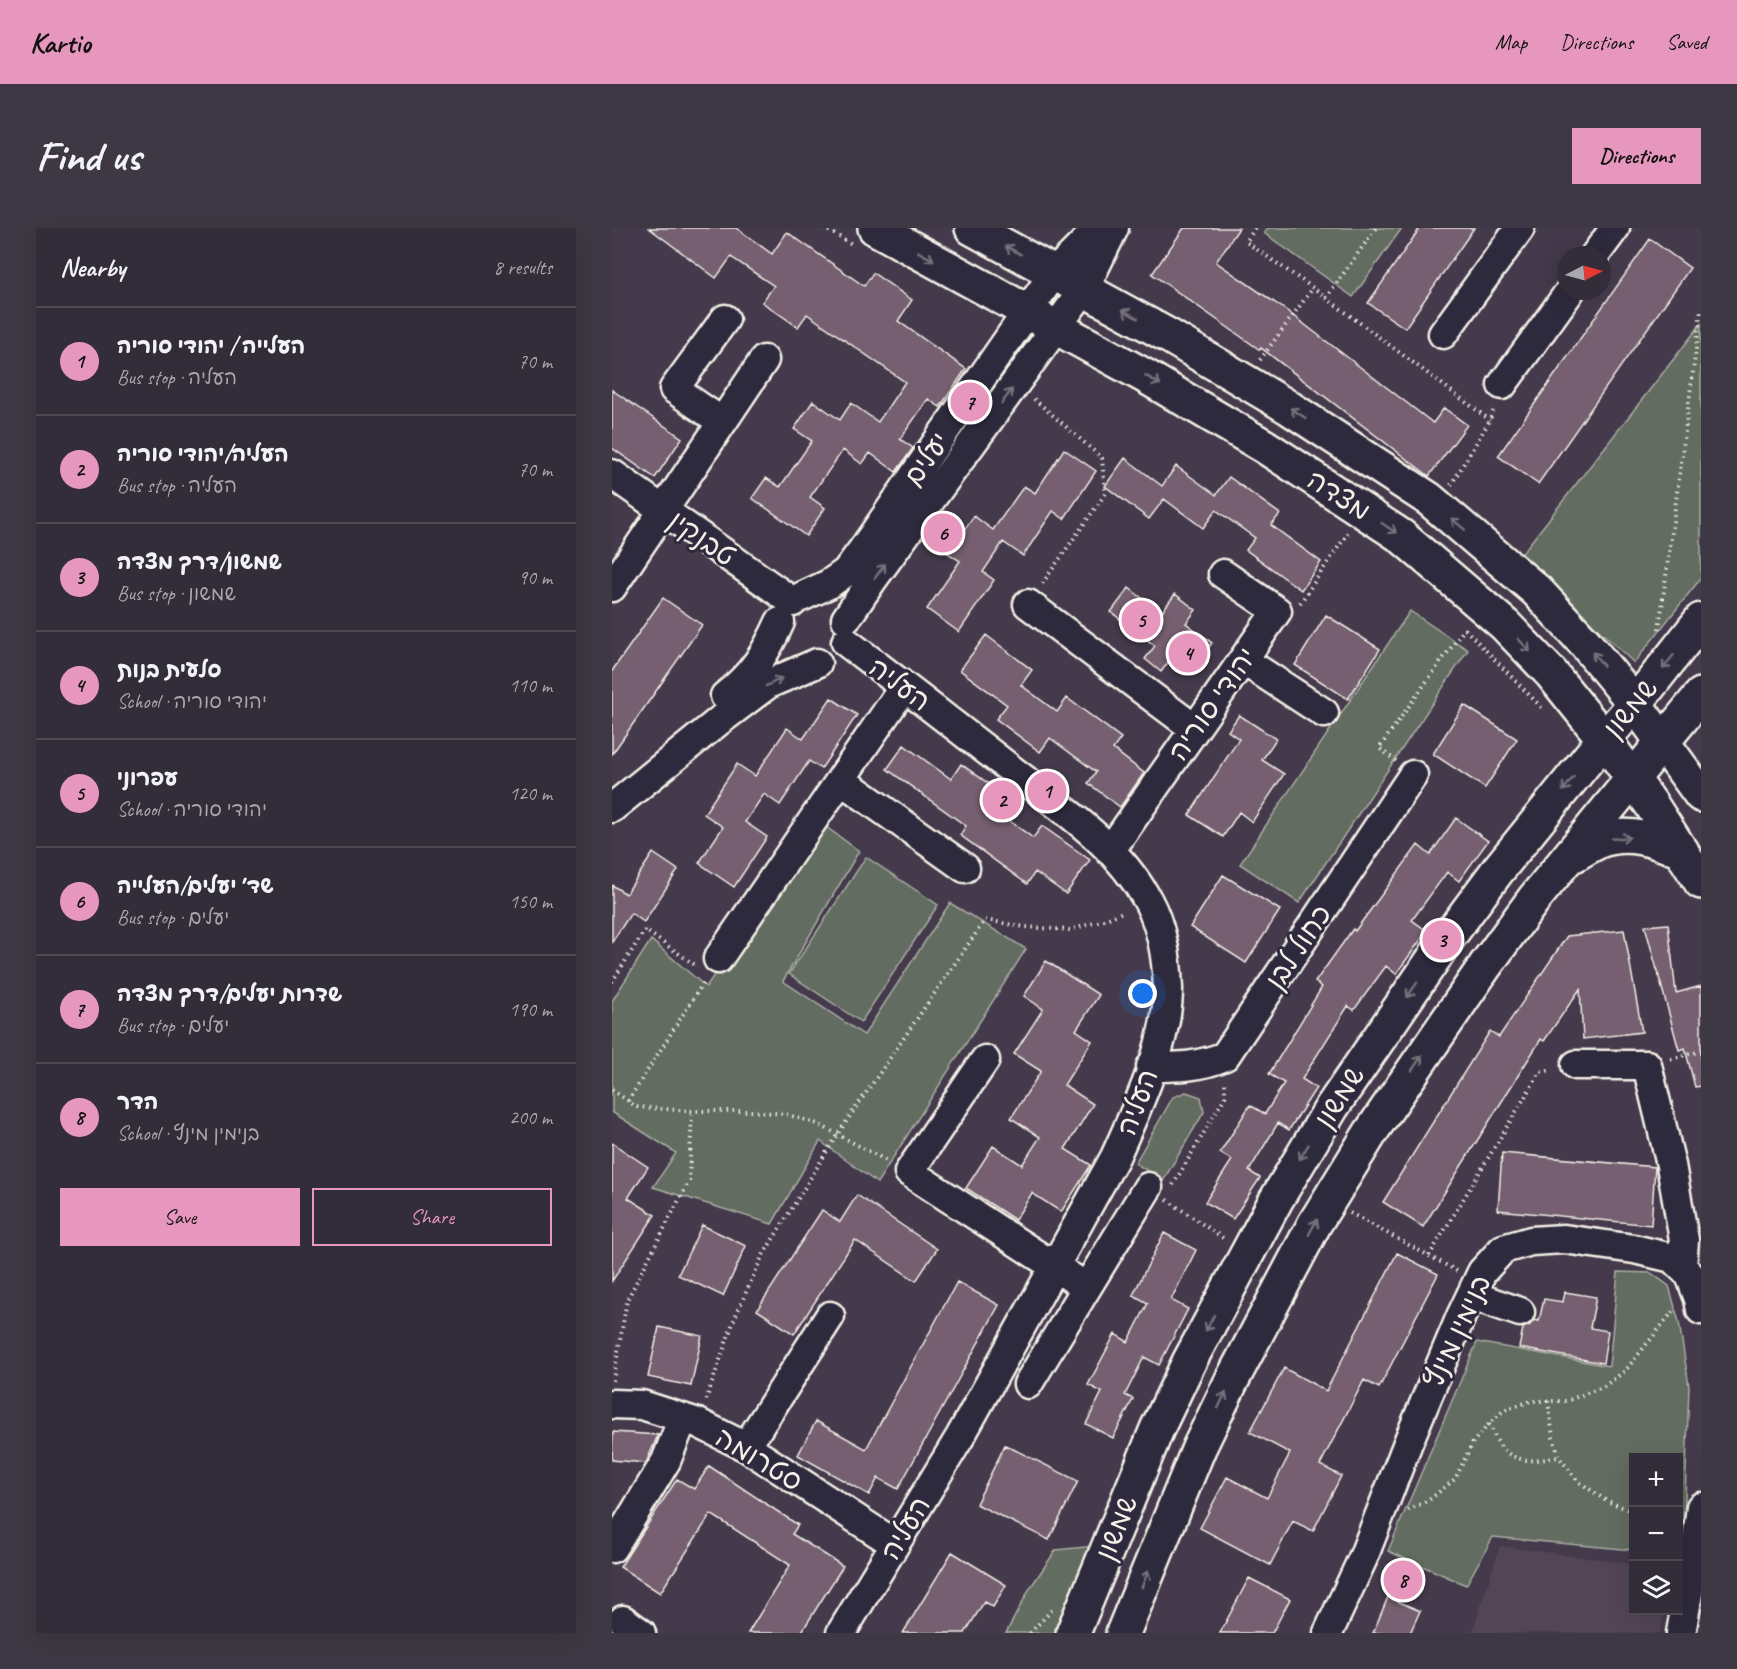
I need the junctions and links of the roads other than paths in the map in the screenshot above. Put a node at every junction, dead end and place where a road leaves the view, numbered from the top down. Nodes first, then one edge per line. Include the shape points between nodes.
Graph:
1 (972, 228) edge
2 (1520, 228) edge
3 (1615, 228) edge
4 (1101, 229) edge
5 (868, 239) edge
6 (1602, 246) edge
7 (1054, 273) junction
8 (1084, 289) junction
9 (1563, 300) edge
10 (1028, 312) junction
11 (725, 319) dead end
12 (1057, 327) junction
13 (1443, 334) dead end
14 (764, 360) dead end
15 (1502, 385) road end
16 (722, 422) junction
17 (612, 474) edge
18 (663, 510) junction
19 (1223, 574) dead end
20 (612, 587) edge
21 (1028, 604) road end
22 (791, 607) junction
23 (1701, 620) edge
24 (846, 631) junction
25 (1243, 660) junction
26 (817, 663) junction
27 (904, 687) junction
28 (1701, 695) edge
29 (1635, 704) junction
30 (1324, 714) dead end
31 (1195, 729) junction
32 (1604, 738) junction
33 (1664, 742) junction
34 (1413, 775) road end
35 (1632, 778) junction
36 (841, 780) junction
37 (612, 788) edge
38 (1701, 795) edge
39 (612, 808) edge
40 (1110, 851) junction
41 (1682, 851) junction
42 (1567, 858) junction
43 (965, 868) dead end
44 (1701, 882) edge
45 (714, 966) road end
46 (985, 1060) dead end
47 (1576, 1065) road end
48 (1151, 1067) junction
49 (1156, 1193) road end
50 (1054, 1268) junction
51 (1086, 1287) junction
52 (1692, 1287) edge
53 (1474, 1288) junction
54 (1520, 1312) dead end
55 (830, 1316) dead end
56 (1029, 1384) dead end
57 (612, 1404) edge
58 (691, 1420) junction
59 (746, 1448) junction
60 (1701, 1507) edge
61 (895, 1544) junction
62 (612, 1548) edge
63 (841, 1633) edge
64 (1073, 1633) edge
65 (1123, 1633) edge
66 (1328, 1633) edge
67 (1682, 1633) edge

7 -> 1 main road, מצדה
2 - 13 street
3 - 6 street
4 - 7 street, יעלים
4 - 8 street, יעלים
5 -> 10 main road, מצדה
7 - 8 main road, מצדה
7 - 10 street, יעלים
8 - 12 street, יעלים
29 -> 8 main road, מצדה via 1537,591 1438,507 1244,381
9 - 15 street
10 - 12 main road, מצדה
10 - 22 street, יעלים via 846,572
11 - 16 street via 674,389
24 -> 12 street, יעלים via 873,579
12 -> 32 main road, מצדה via 1254,440 1401,536 1468,618 1505,625
14 - 16 street
16 - 18 street
17 - 18 street, טבנקין
18 - 20 street
18 - 22 street, טבנקין
19 - 25 street, יהודי סוריה via 1276,611
21 - 31 street
22 - 24 street via 812,595 824,596 843,611
22 - 26 street via 780,634 785,647 794,657
22 - 37 street via 756,667 741,683
23 -> 29 main road, שמשון
24 - 26 street via 839,652
24 - 27 street, העליה
25 - 30 street
25 - 31 street, יהודי סוריה
39 -> 26 street via 768,684
27 - 36 street
27 - 40 street, העליה via 1086,827
28 - 33 main road, שמשון
29 - 32 main road, שמשון
29 - 33 main road, מצדה
31 - 40 street, יהודי סוריה
32 - 35 main road, מצדה
32 -> 64 main road, שמשון via 1498,870 1406,998 1332,1107 1276,1200 1157,1430
33 - 35 main road, שמשון
33 - 38 main road, מצדה
34 - 48 street, כחול לבן via 1225,1056 1185,1067
35 - 41 main road, מצדה
35 - 42 main road, שמשון
36 - 43 street
36 - 45 street
40 - 48 street, העליה via 1148,901 1160,930 1166,961 1164,1022
42 -> 41 main road via 1600,841 1622,836 1649,838
41 - 44 main road, מצדה
65 -> 42 main road, שמשון via 1226,1391 1328,1201 1437,1034
46 - 50 street via 909,1172
47 - 52 street via 1647,1065 1671,1165
48 - 50 street, העליה via 1115,1157
49 - 51 street
50 - 51 street
50 - 61 street, העליה
51 - 56 street
52 - 53 street, בנימין מינץ via 1672,1258 1564,1239 1531,1241 1503,1249 1482,1272
53 - 54 street
53 - 66 street, בנימין מינץ via 1408,1440 1363,1558
55 - 59 street
57 - 58 street, סטרומה via 642,1405
58 - 59 street, סטרומה
58 - 62 street
59 - 61 street, סטרומה
60 - 67 street
61 - 63 street, העליה

